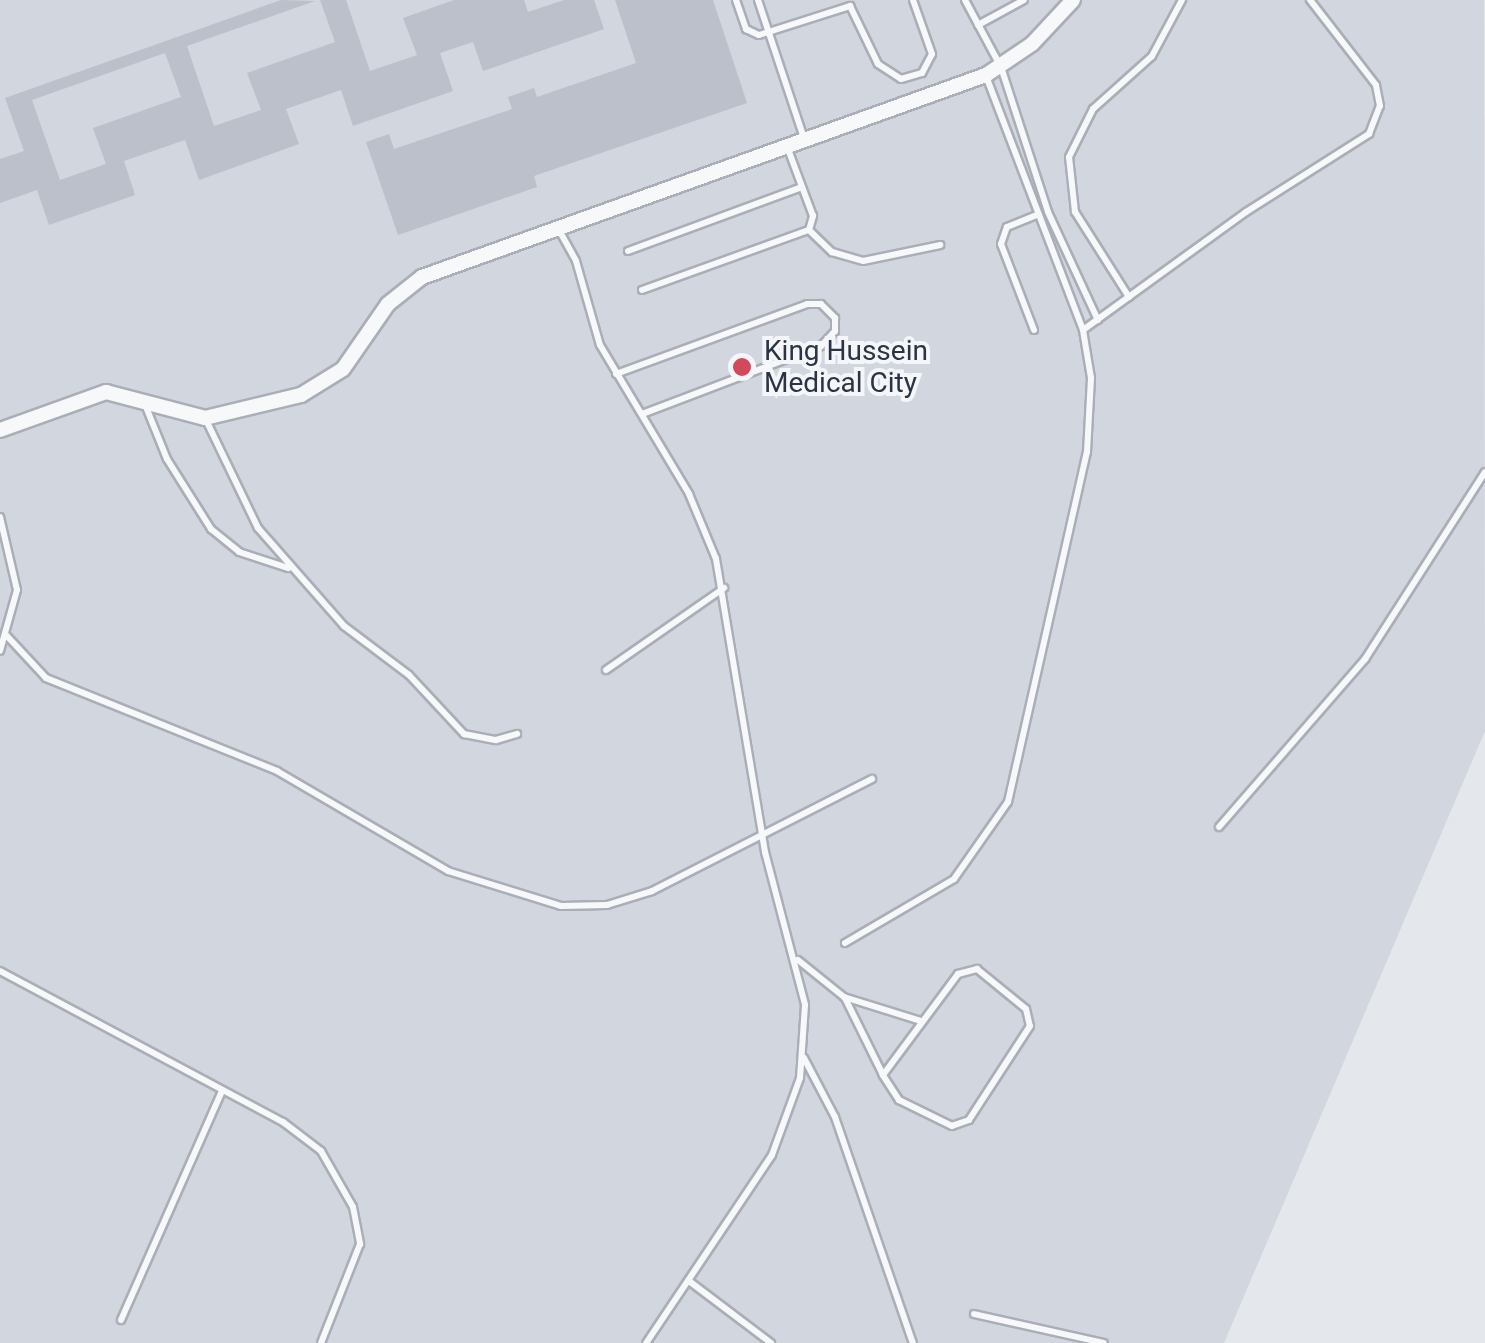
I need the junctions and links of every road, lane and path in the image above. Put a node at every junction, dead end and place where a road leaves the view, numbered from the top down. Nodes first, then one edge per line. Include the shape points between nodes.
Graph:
1 (736, 0) edge
2 (758, 0) edge
3 (912, 0) edge
4 (965, 0) edge
5 (1024, 0) edge
6 (1072, 0) edge
7 (1182, 0) edge
8 (1310, 0) edge
9 (978, 25) junction
10 (768, 33) junction
11 (1001, 67) junction
12 (986, 75) junction
13 (805, 143) junction
14 (788, 148) junction
15 (802, 187) junction
16 (1037, 216) junction
17 (559, 229) junction
18 (809, 230) junction
19 (940, 246) dead end
20 (628, 251) dead end
21 (642, 290) dead end
22 (1129, 297) junction
23 (1098, 320) junction
24 (1034, 330) dead end
25 (1083, 330) junction
26 (616, 374) junction
27 (144, 399) junction
28 (641, 414) junction
29 (204, 418) junction
30 (0, 430) edge
31 (1485, 472) edge
32 (0, 517) edge
33 (289, 568) junction
34 (724, 588) junction
35 (7, 636) junction
36 (0, 651) edge
37 (606, 670) dead end
38 (517, 734) dead end
39 (872, 779) dead end
40 (1219, 827) dead end
41 (762, 832) junction
42 (844, 943) dead end
43 (797, 960) junction
44 (0, 971) edge
45 (844, 997) junction
46 (921, 1022) junction
47 (803, 1057) junction
48 (883, 1074) junction
49 (222, 1090) junction
50 (689, 1282) junction
51 (974, 1314) dead end
52 (121, 1320) dead end
53 (321, 1343) edge
54 (646, 1343) edge
55 (770, 1343) edge
56 (913, 1343) edge
57 (1104, 1343) edge

1 - 10 lane via 746,29
2 - 10 lane
3 - 10 lane via 932,54 926,68 908,79 882,70 847,4
4 - 9 lane
5 - 9 lane
6 - 11 street
7 - 22 lane via 1152,56 1093,109 1070,158 1075,212
8 - 22 lane via 1371,76 1380,106 1375,126
9 - 11 lane
10 - 13 lane
11 - 12 street
11 - 23 lane via 1048,212
12 - 13 street
12 - 16 lane
13 - 14 street
14 - 15 lane
14 - 17 street
15 - 18 lane via 813,216
15 - 20 lane
16 - 24 lane via 1007,226 1001,244
16 - 25 lane
17 - 26 lane
17 - 29 street via 410,284 355,357 316,388 237,416
18 - 19 lane via 832,252 862,261
18 - 21 lane
22 - 23 lane
23 - 25 lane
25 - 42 lane via 1091,378 1087,452 1008,802 954,879
26 - 28 lane
26 - 28 lane via 807,304 820,304 835,318 835,332 821,346
27 - 29 street
27 - 30 street via 106,392
27 - 33 lane via 167,459 212,529 239,552
28 - 34 lane via 689,494
29 - 33 lane via 246,507
31 - 40 lane via 1366,659
32 - 35 lane via 17,575
33 - 38 lane via 356,637 421,686 455,728 485,740
34 - 37 lane
34 - 41 lane
35 - 36 lane
35 - 41 lane via 46,678 278,772 416,856 538,902 584,907 630,899
39 - 41 lane
41 - 43 lane
43 - 45 lane
43 - 47 lane via 805,1005
44 - 49 lane
45 - 46 lane
45 - 48 lane
46 - 48 lane
46 - 48 lane via 958,974 972,968 1026,1009 1030,1026 970,1120 959,1126 898,1100
47 - 50 lane via 772,1154
47 - 56 lane via 835,1117
49 - 52 lane
49 - 53 lane via 309,1140 331,1163 354,1207 358,1257
50 - 54 lane
50 - 55 lane
51 - 57 lane

